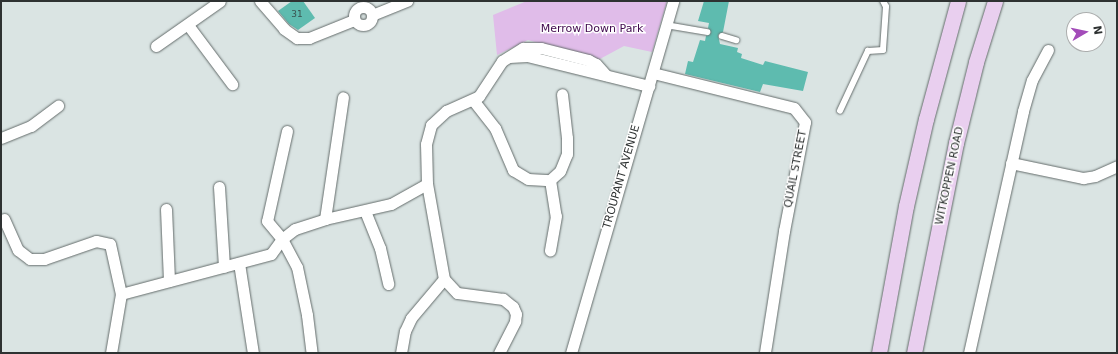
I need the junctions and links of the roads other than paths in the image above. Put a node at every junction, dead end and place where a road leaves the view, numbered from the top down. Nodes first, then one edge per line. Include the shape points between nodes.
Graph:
1 (220, 1) edge
2 (260, 1) edge
3 (407, 1) edge
4 (673, 1) edge
5 (883, 1) edge
6 (947, 1) edge
7 (958, 1) edge
8 (995, 1) edge
9 (371, 8) edge
10 (952, 21) junction
11 (188, 25) junction
12 (666, 25) junction
13 (707, 32) dead end
14 (722, 36) dead end
15 (736, 40) dead end
16 (156, 46) dead end
17 (1048, 50) dead end
18 (652, 73) junction
19 (232, 84) dead end
20 (649, 86) junction
21 (562, 94) dead end
22 (343, 97) dead end
23 (473, 100) junction
24 (58, 106) dead end
25 (840, 111) dead end
26 (287, 131) dead end
27 (1, 138) edge
28 (1011, 163) junction
29 (1117, 166) edge
30 (550, 180) junction
31 (427, 184) junction
32 (219, 187) dead end
33 (166, 209) dead end
34 (365, 210) junction
35 (4, 219) dead end
36 (325, 219) junction
37 (282, 239) junction
38 (550, 250) dead end
39 (239, 263) junction
40 (224, 267) junction
41 (444, 278) junction
42 (169, 281) junction
43 (388, 284) dead end
44 (121, 294) junction
45 (111, 353) edge
46 (253, 353) edge
47 (312, 353) edge
48 (401, 353) edge
49 (499, 353) edge
50 (571, 353) edge
51 (765, 353) edge
52 (879, 353) edge
53 (914, 353) edge
54 (968, 353) edge

1 - 11 street
2 - 9 street via 284,29 297,38 309,38 354,20 357,9
3 - 9 street
4 - 12 street, TROUPANT AVENUE
5 - 25 lane via 886,7 883,50 868,51
6 - 10 main road
7 - 10 main road
8 - 53 main road, WITKOPPEN ROAD via 976,62 956,143
10 - 52 main road via 906,206
11 - 16 street
11 - 19 street
12 - 13 lane
12 - 18 street, TROUPANT AVENUE
14 - 15 lane
17 - 28 street via 1026,97
18 - 20 street, TROUPANT AVENUE
18 - 51 street, QUAIL STREET via 794,108 805,122 784,231
20 - 23 street via 606,75 596,64 588,60 542,48 523,48 500,64 485,88
20 - 50 street, TROUPANT AVENUE
21 - 30 street via 568,138 567,154 560,171
22 - 36 street
23 - 30 street via 495,128 513,170 528,179
23 - 31 street via 446,111 430,125 426,144
24 - 27 street via 31,126
26 - 37 street via 267,214 270,227
28 - 29 street via 1083,178 1095,176
28 - 54 street
30 - 38 street via 556,216
31 - 34 street via 394,202
31 - 41 street
32 - 40 street
33 - 42 street
34 - 36 street
34 - 43 street via 380,248
35 - 44 street via 18,250 30,259 44,259 96,241 110,244
36 - 37 street via 295,229
37 - 39 street via 273,253
37 - 47 street via 297,267
39 - 40 street
39 - 46 street
40 - 42 street
41 - 48 street via 411,318 405,330
41 - 49 street via 457,293 503,299 513,307 515,321
42 - 44 street
44 - 45 street

